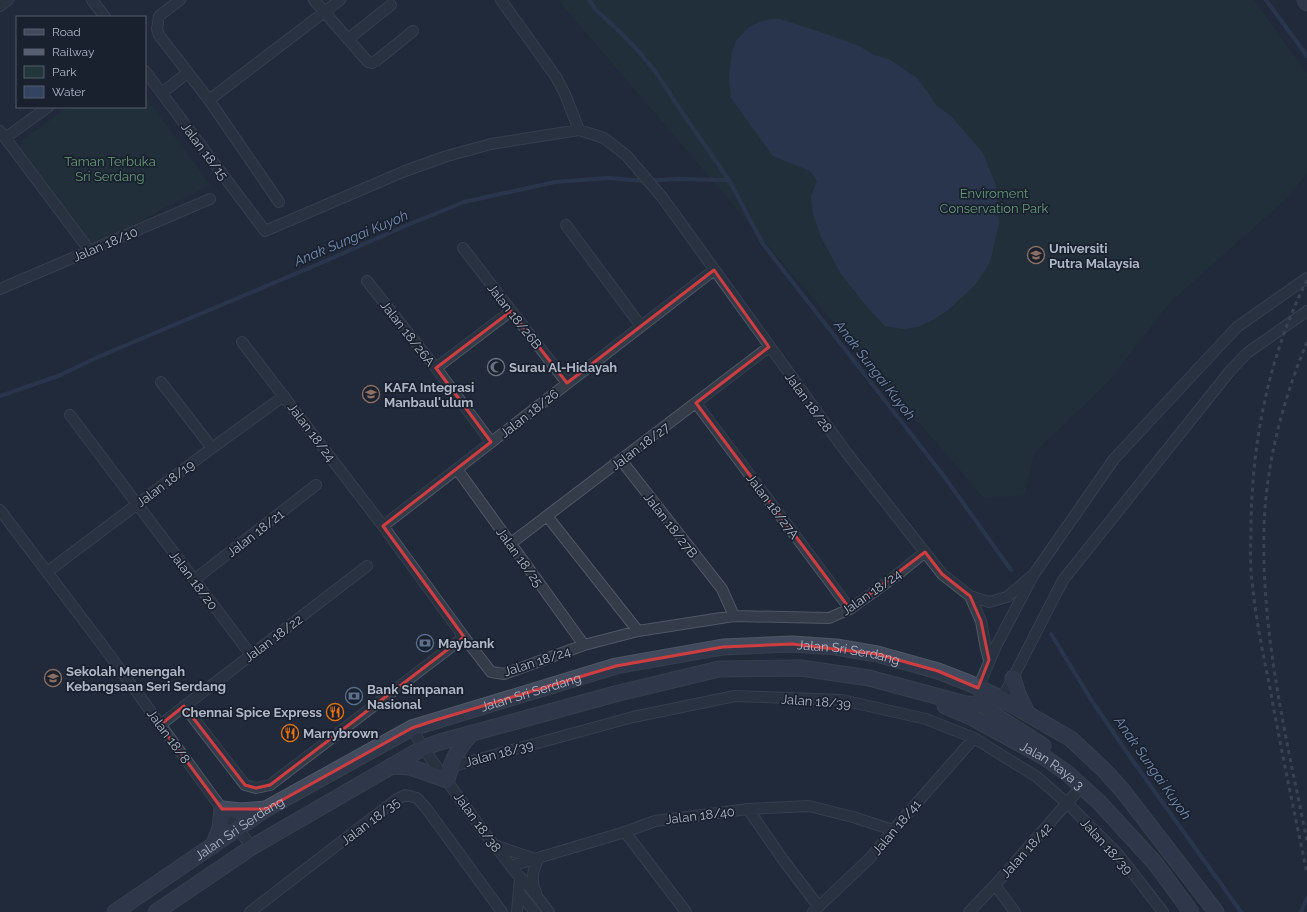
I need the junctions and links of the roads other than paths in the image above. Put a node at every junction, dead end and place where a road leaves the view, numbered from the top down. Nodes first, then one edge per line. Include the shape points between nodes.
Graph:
1 (8, 0) edge
2 (92, 0) edge
3 (180, 0) edge
4 (314, 0) edge
5 (340, 0) edge
6 (501, 0) edge
7 (1305, 0) edge
8 (1307, 3) edge
9 (391, 5) dead end
10 (0, 6) edge
11 (324, 12) junction
12 (104, 16) edge
13 (413, 31) dead end
14 (348, 39) junction
15 (146, 72) edge
16 (187, 73) junction
17 (162, 93) junction
18 (209, 100) junction
19 (46, 108) edge
20 (579, 130) junction
21 (3, 135) edge
22 (210, 199) dead end
23 (279, 202) dead end
24 (566, 224) dead end
25 (463, 248) dead end
26 (90, 251) junction
27 (714, 270) junction
28 (1307, 278) edge
29 (367, 281) dead end
30 (0, 289) edge
31 (511, 311) junction
32 (1307, 311) edge
33 (642, 326) junction
34 (242, 342) dead end
35 (769, 347) junction
36 (436, 368) junction
37 (161, 382) dead end
38 (567, 383) junction
39 (284, 396) junction
40 (696, 403) junction
41 (70, 415) dead end
42 (491, 442) junction
43 (212, 448) junction
44 (621, 460) junction
45 (457, 469) junction
46 (316, 485) dead end
47 (137, 505) junction
48 (0, 510) edge
49 (547, 516) junction
50 (383, 526) junction
51 (510, 544) junction
52 (925, 552) junction
53 (367, 566) dead end
54 (47, 572) junction
55 (1034, 574) junction
56 (194, 580) junction
57 (970, 596) junction
58 (850, 609) junction
59 (734, 616) junction
60 (638, 631) junction
61 (464, 637) junction
62 (584, 645) junction
63 (250, 655) junction
64 (989, 660) junction
65 (869, 678) junction
66 (1013, 678) junction
67 (974, 686) junction
68 (1002, 699) junction
69 (985, 705) junction
70 (184, 706) junction
71 (1027, 713) junction
72 (160, 724) junction
73 (412, 728) junction
74 (472, 733) junction
75 (974, 738) junction
76 (423, 748) junction
77 (391, 766) junction
78 (448, 773) junction
79 (1082, 786) junction
80 (1099, 802) junction
81 (1068, 804) junction
82 (222, 809) junction
83 (266, 809) junction
84 (748, 809) junction
85 (238, 829) junction
86 (893, 830) junction
87 (625, 832) junction
88 (494, 845) junction
89 (213, 846) junction
90 (252, 847) junction
91 (537, 858) junction
92 (510, 866) junction
93 (520, 878) junction
94 (995, 885) junction
95 (519, 892) junction
96 (538, 897) junction
97 (816, 910) edge
98 (115, 912) edge
99 (156, 912) edge
100 (250, 912) edge
101 (502, 912) edge
102 (517, 912) edge
103 (535, 912) edge
104 (549, 912) edge
105 (686, 912) edge
106 (970, 912) edge
107 (1015, 912) edge
108 (1162, 912) edge
109 (1191, 912) edge
110 (1216, 912) edge

1 - 10 street
2 - 12 street
3 - 16 street via 159,16 157,29
4 - 11 street
5 - 11 street
6 - 20 street via 556,77
7 - 8 street
9 - 14 street
11 - 14 street
11 - 18 street
13 - 14 street via 372,63 368,62
15 - 17 street, Jalan 18/15
16 - 17 street
16 - 18 street
17 - 20 street, Jalan 18/15 via 265,231 405,170 447,156 491,144
18 - 23 street
19 - 21 street
20 - 27 street, Jalan 18/28 via 604,138 626,155 662,197
21 - 26 street
22 - 26 street, Jalan 18/10
24 - 33 street
25 - 31 street, Jalan 18/26B
26 - 30 street, Jalan 18/10
27 - 33 street, Jalan 18/26
27 - 35 street, Jalan 18/28
28 - 55 street via 1237,327 1114,459
29 - 36 street, Jalan 18/26A
31 - 36 street
31 - 38 street, Jalan 18/26B
32 - 66 street via 1247,353 1215,389 1063,580
33 - 38 street, Jalan 18/26
34 - 39 street, Jalan 18/24
35 - 40 street, Jalan 18/27
35 - 52 street, Jalan 18/28 via 846,452
36 - 42 street, Jalan 18/26A
37 - 43 street
38 - 42 street, Jalan 18/26
39 - 43 street, Jalan 18/19
39 - 50 street, Jalan 18/24
40 - 44 street, Jalan 18/27
40 - 58 street, Jalan 18/27A
41 - 47 street, Jalan 18/20
42 - 45 street, Jalan 18/26
43 - 47 street, Jalan 18/19
44 - 49 street, Jalan 18/27
44 - 59 street, Jalan 18/27B via 722,589
45 - 50 street, Jalan 18/26
45 - 51 street, Jalan 18/25
46 - 56 street, Jalan 18/21
47 - 54 street, Jalan 18/19
47 - 56 street, Jalan 18/20
48 - 54 street, Jalan 18/8
49 - 51 street, Jalan 18/27
49 - 60 street
50 - 61 street, Jalan 18/24
51 - 62 street, Jalan 18/25
52 - 57 street, Jalan 18/28 via 942,574
52 - 58 street, Jalan 18/24
53 - 63 street, Jalan 18/22
54 - 72 street, Jalan 18/8
55 - 57 street, Jalan 18/28 via 1007,597 988,602
55 - 64 street
56 - 63 street, Jalan 18/20
57 - 64 street, Jalan 18/28 via 981,621
58 - 59 street, Jalan 18/24 via 829,618
59 - 60 street, Jalan 18/24
60 - 62 street, Jalan 18/24
61 - 62 street, Jalan 18/24 via 491,672 504,674
61 - 70 street via 270,785 256,788 245,785
63 - 70 street, Jalan 18/22
64 - 67 street
65 - 69 street via 966,704
65 - 74 street, Jalan Sri Serdang via 801,668 720,669 615,694
65 - 79 street, Jalan Raya 3 via 973,718 1044,757
66 - 68 street
66 - 71 street
67 - 68 street
67 - 69 street
67 - 73 street, Jalan Sri Serdang via 938,671 877,654 836,647 792,644 723,647 616,666
68 - 69 street
68 - 71 street
69 - 80 street via 1001,719 1069,764 1089,786
70 - 72 street, Jalan 18/22
71 - 110 street via 1071,739 1105,771
72 - 82 street, Jalan 18/8
73 - 76 street, Jalan 18/38
73 - 83 street, Jalan Sri Serdang
74 - 76 street, Jalan Sri Serdang
74 - 78 street via 455,754
75 - 78 street, Jalan 18/39 via 926,719 842,700 735,696 633,717
75 - 81 street, Jalan 18/39 via 1037,777
75 - 86 street, Jalan 18/41
76 - 77 street, Jalan Sri Serdang
76 - 78 street, Jalan 18/38
77 - 78 street
77 - 90 street, Jalan Sri Serdang
78 - 88 street, Jalan 18/38
79 - 80 street, Jalan Raya 3
79 - 81 street, Jalan 18/42
80 - 109 street, Jalan Raya 3 via 1155,863
81 - 94 street, Jalan 18/42
81 - 108 street, Jalan 18/39 via 1118,854
82 - 83 street
82 - 85 street, Jalan 18/8
82 - 89 street via 220,828
83 - 85 street, Jalan Sri Serdang
84 - 86 street, Jalan 18/40 via 809,806
84 - 87 street, Jalan 18/40 via 655,821
84 - 97 street
85 - 89 street, Jalan Sri Serdang
85 - 90 street, Jalan 18/8
86 - 97 street, Jalan 18/41 via 870,858
87 - 91 street, Jalan 18/40
87 - 105 street
88 - 91 street
88 - 92 street, Jalan 18/38
89 - 98 street, Jalan Sri Serdang
90 - 99 street, Jalan Sri Serdang
91 - 92 street, Jalan 18/40
91 - 96 street via 532,880
92 - 93 street, Jalan 18/38
93 - 95 street
93 - 96 street, Jalan 18/38
94 - 106 street, Jalan 18/42
94 - 107 street
95 - 102 street
95 - 103 street
96 - 104 street, Jalan 18/38
100 - 101 street, Jalan 18/35 via 397,799 406,795 417,798 426,808

